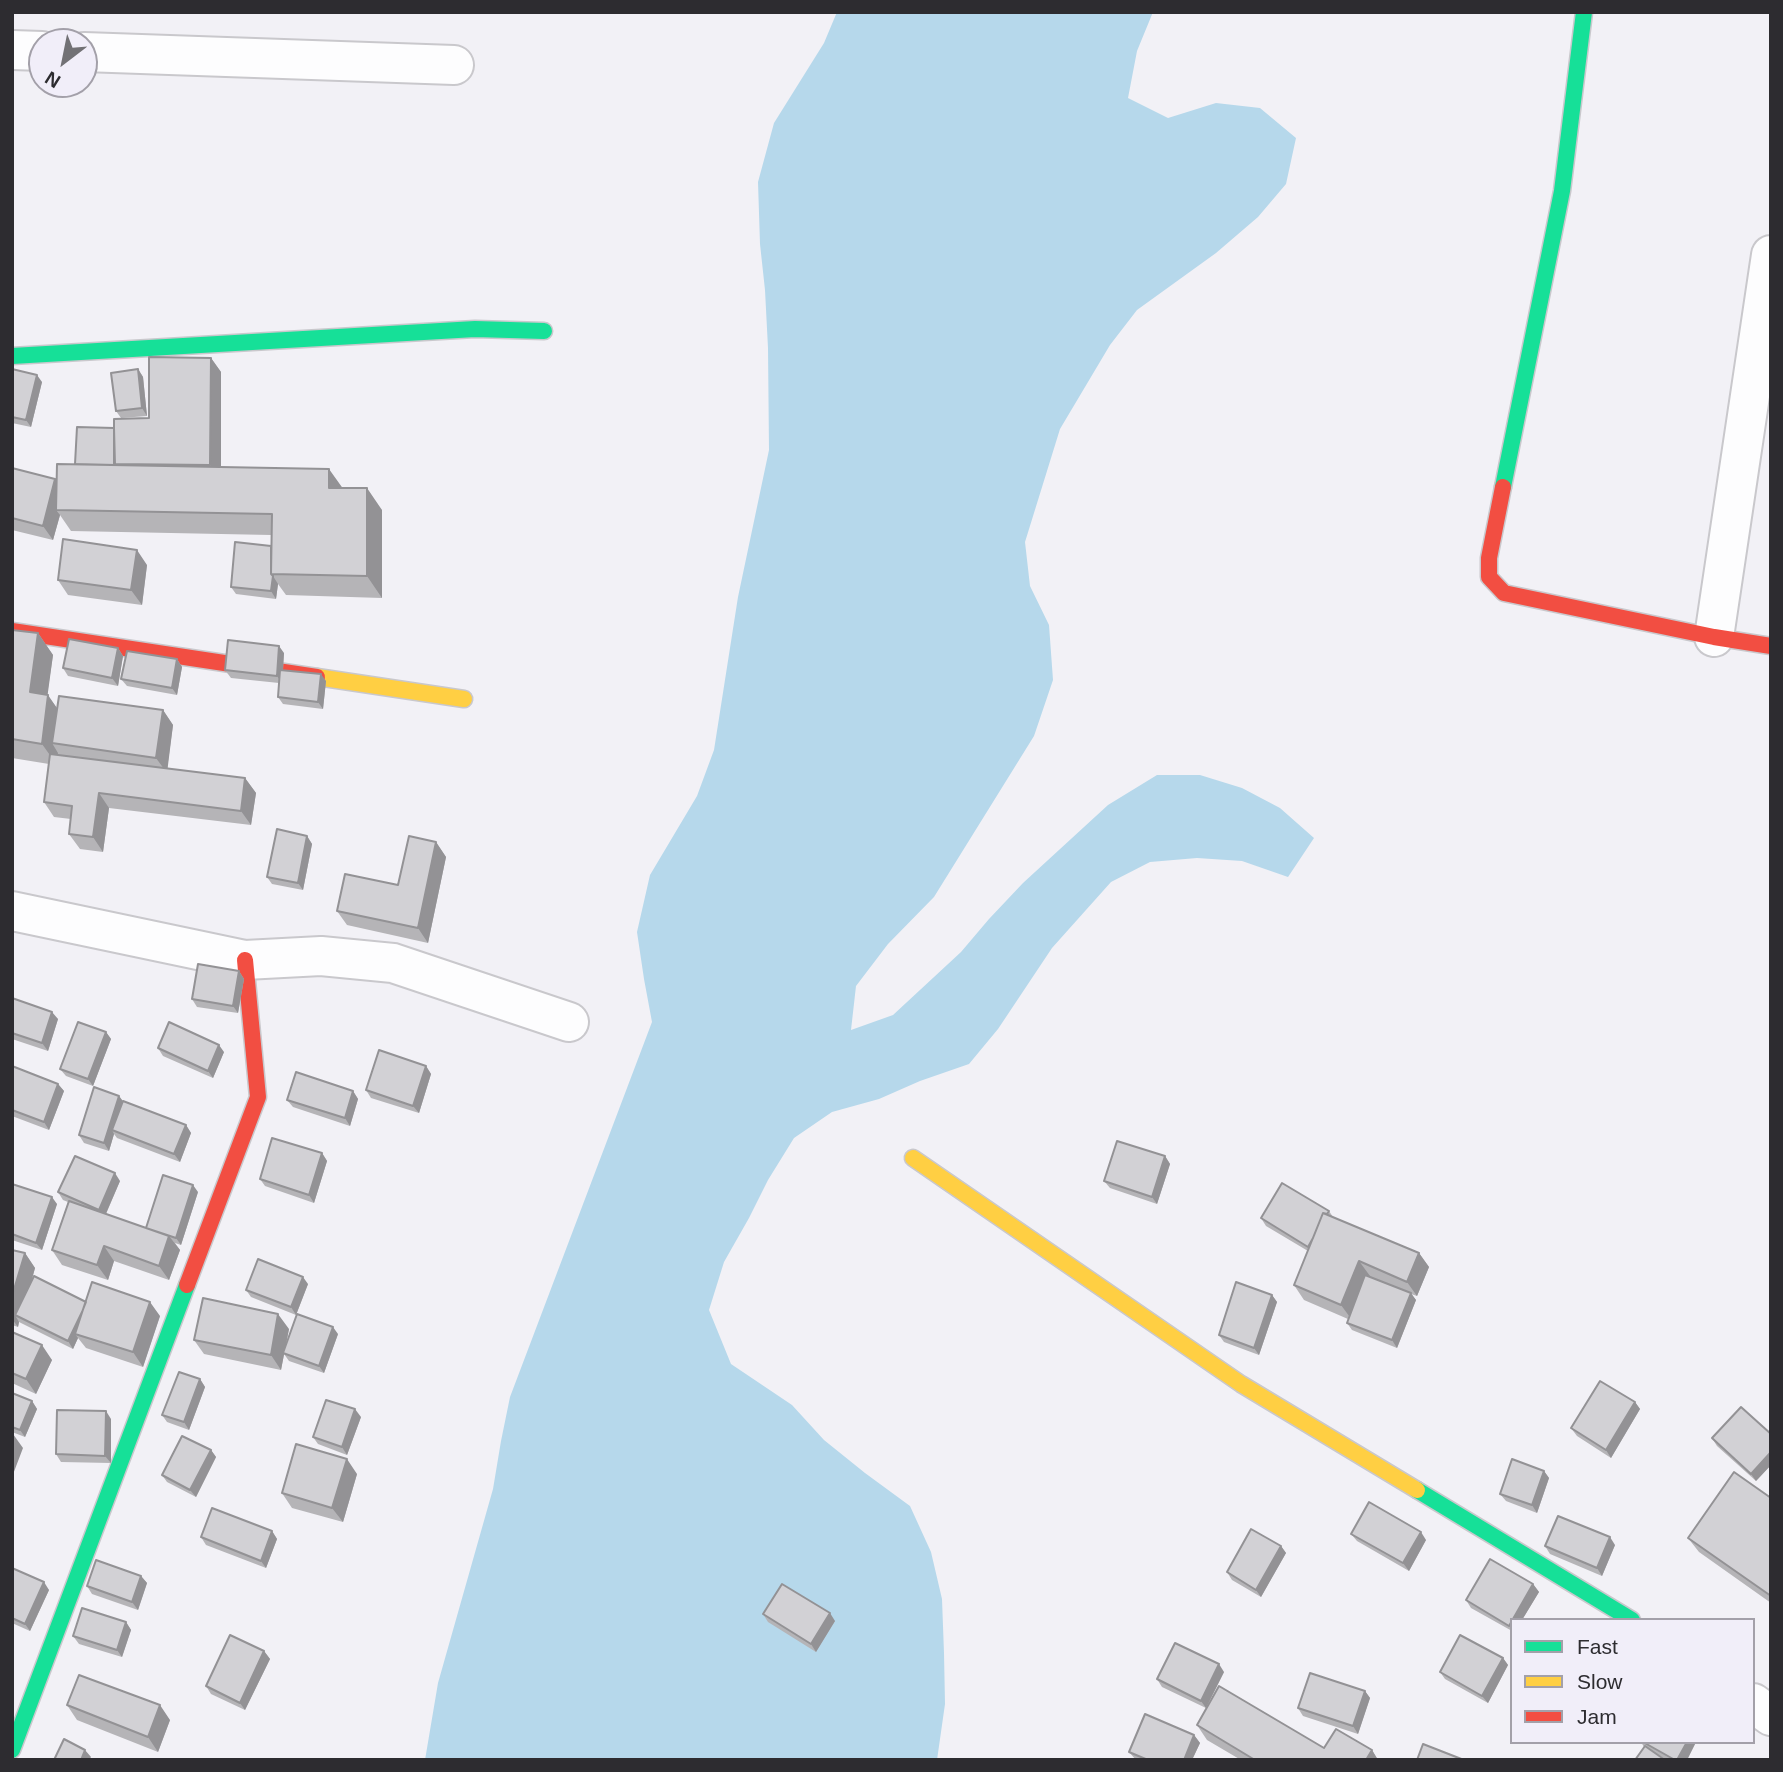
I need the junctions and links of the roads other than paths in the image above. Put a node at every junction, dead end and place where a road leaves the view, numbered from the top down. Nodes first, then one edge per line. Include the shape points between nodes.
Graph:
1 (1584, 12) edge
2 (98, 52) edge
3 (454, 65) dead end
4 (1771, 255) edge
5 (544, 331) dead end
6 (12, 356) edge
7 (12, 631) edge
8 (1714, 637) junction
9 (1771, 646) edge
10 (464, 699) dead end
11 (12, 911) edge
12 (244, 960) junction
13 (569, 1022) dead end
14 (913, 1158) dead end
15 (1629, 1618) edge
16 (1755, 1704) edge
17 (1771, 1716) edge
18 (12, 1750) edge

1 - 8 street via 1562,191 1489,558 1489,578 1504,593
2 - 3 street
4 - 8 street
5 - 6 street via 475,329
7 - 10 street
8 - 9 street
11 - 12 street
12 - 13 street via 321,956 393,963
12 - 18 street via 258,1097
14 - 15 street via 1241,1384
16 - 17 street

